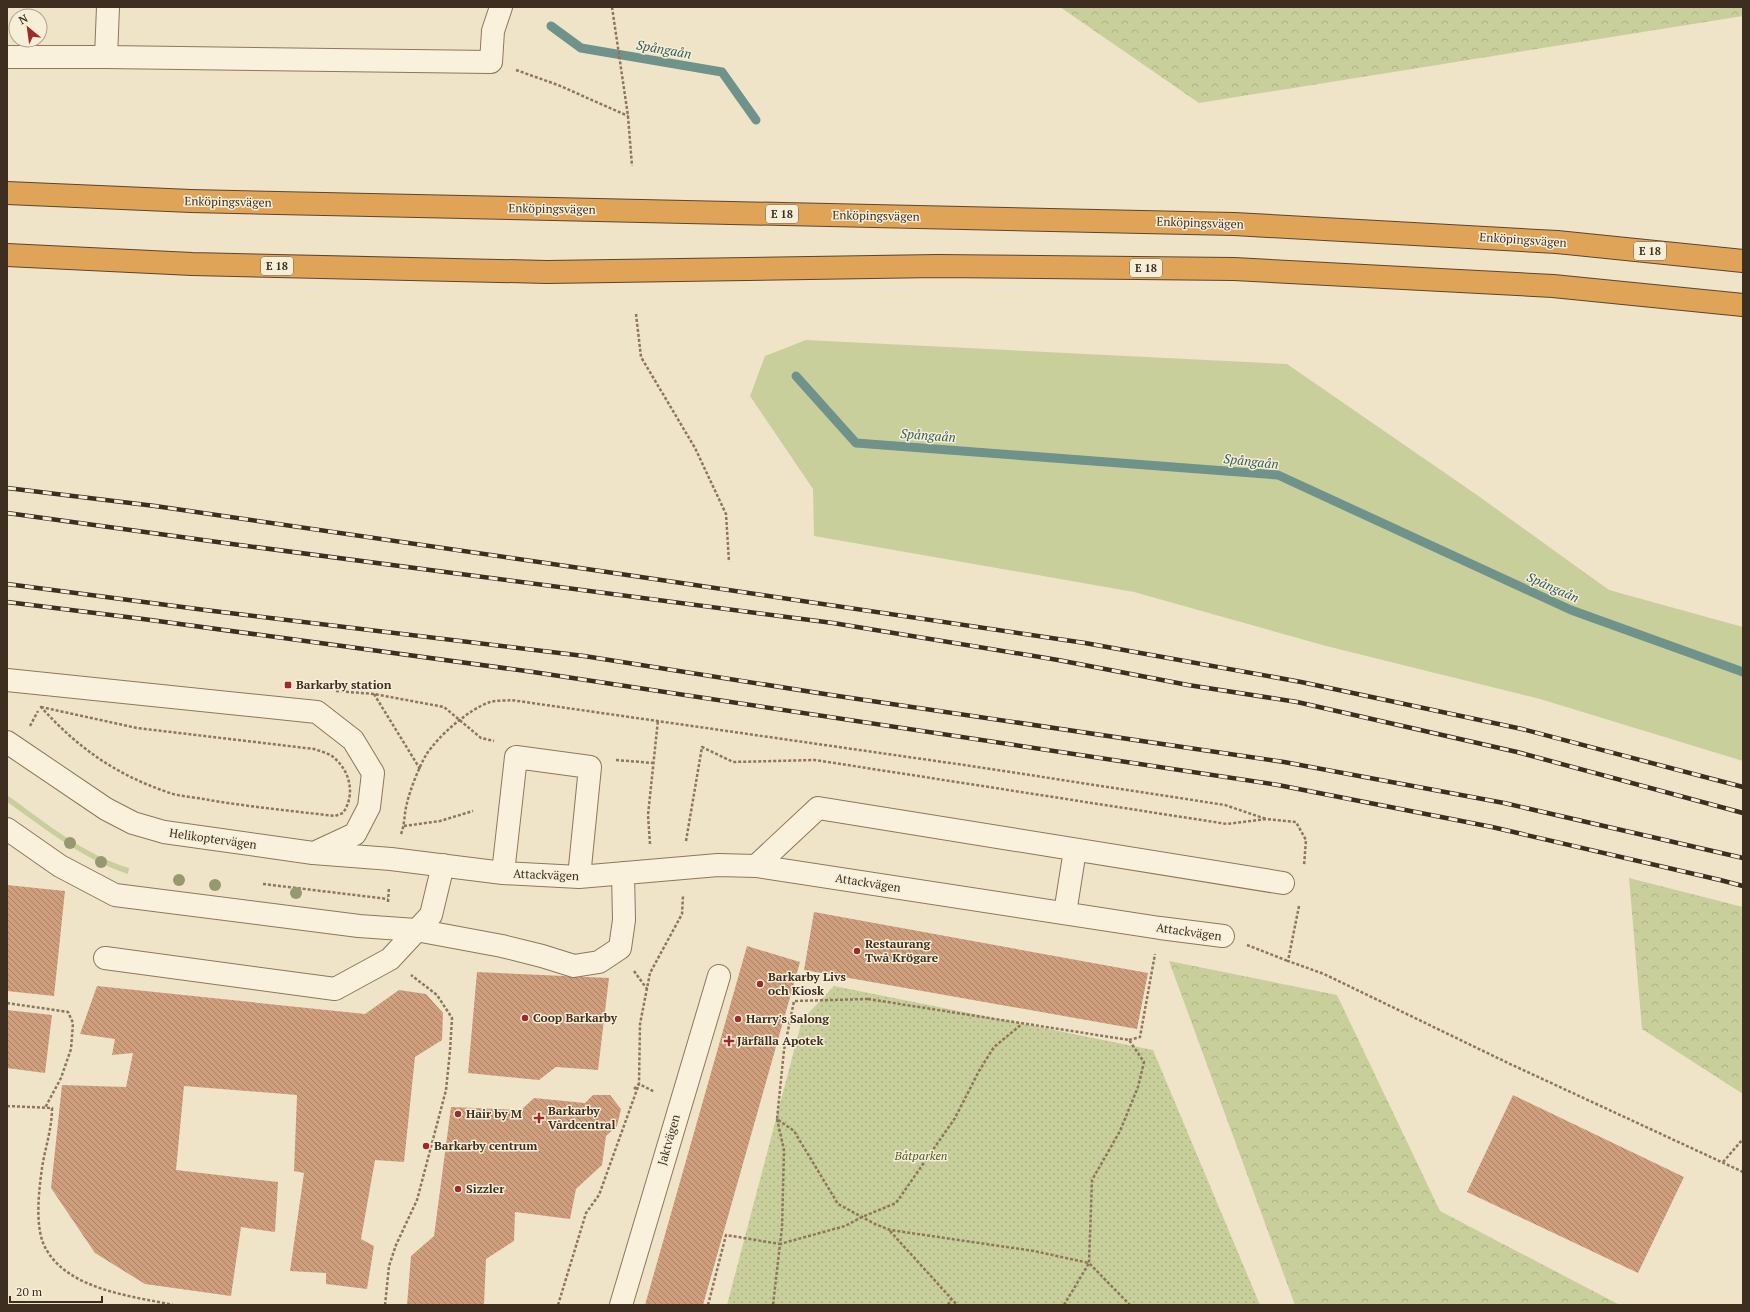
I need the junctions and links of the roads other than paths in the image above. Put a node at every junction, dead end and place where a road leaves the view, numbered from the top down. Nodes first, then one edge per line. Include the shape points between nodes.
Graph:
1 (108, 7) edge
2 (501, 7) edge
3 (7, 56) edge
4 (106, 57) junction
5 (7, 193) edge
6 (7, 255) edge
7 (1743, 261) edge
8 (1743, 305) edge
9 (7, 680) edge
10 (7, 742) edge
11 (7, 829) edge
12 (1075, 850) junction
13 (313, 853) junction
14 (443, 865) junction
15 (756, 866) junction
16 (502, 873) junction
17 (623, 873) junction
18 (578, 877) junction
19 (1283, 883) dead end
20 (1065, 913) junction
21 (416, 930) junction
22 (1223, 936) road end
23 (105, 958) dead end
24 (719, 976) dead end
25 (621, 1305) edge

1 - 4 street
2 - 4 street via 493,32 491,62
3 - 4 street
5 - 7 highway, Enköpingsvägen / E 18 via 191,201 1234,224 1557,242
6 - 8 highway, E 18 via 192,264 547,272 937,266 1234,269 1553,286
9 - 13 street via 317,712 353,740 373,772 369,807 355,834
10 - 13 street, Helikoptervägen via 106,809 133,823 164,832
11 - 21 street via 60,866 115,896 359,926
12 - 15 street via 818,808
12 - 19 street
12 - 20 street
13 - 14 street, Helikoptervägen
14 - 16 street, Attackvägen
14 - 21 street via 431,915
15 - 17 street, Attackvägen via 718,865 684,857
15 - 20 street, Attackvägen
16 - 18 street, Attackvägen
16 - 18 street via 516,757 590,767
17 - 18 street, Attackvägen
17 - 21 street via 624,920 620,948 599,962 574,966 509,948
20 - 22 street, Attackvägen
21 - 23 street via 390,958 335,989
24 - 25 street, Jaktvägen

